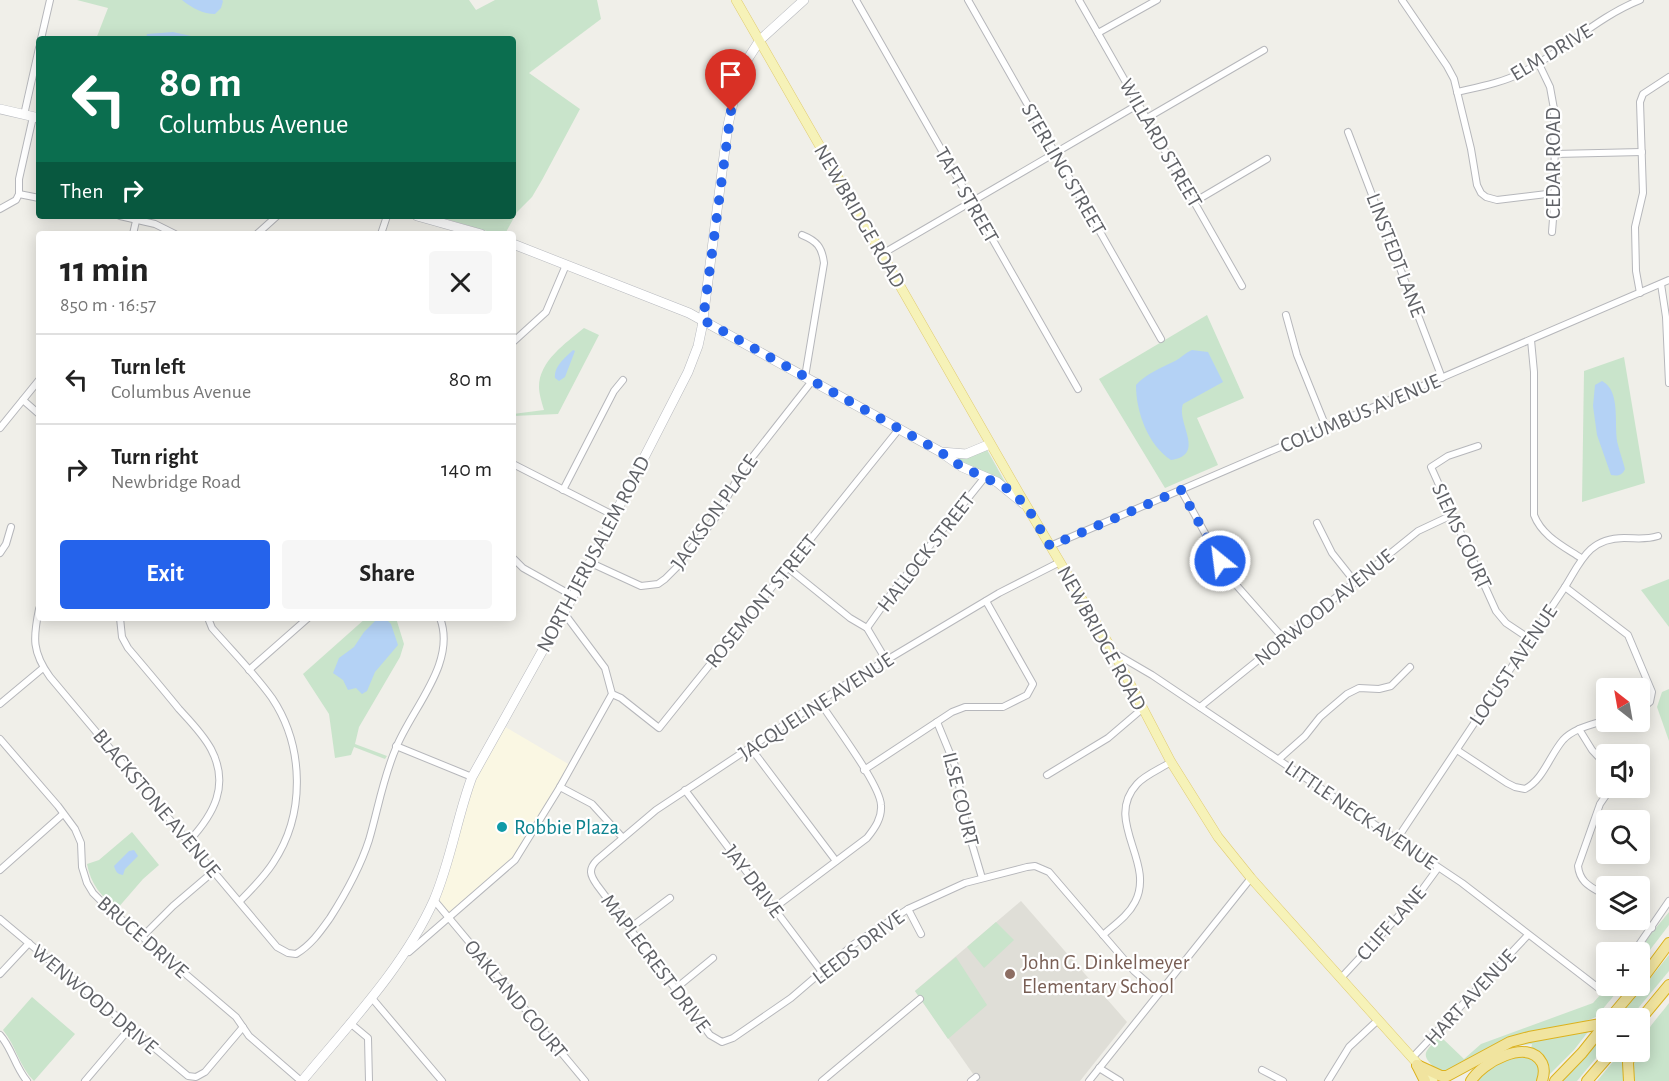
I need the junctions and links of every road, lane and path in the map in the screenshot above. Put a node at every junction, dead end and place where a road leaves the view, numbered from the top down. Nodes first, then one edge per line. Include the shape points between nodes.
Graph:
1 (50, 0) edge
2 (736, 0) edge
3 (804, 0) edge
4 (856, 0) edge
5 (968, 0) edge
6 (1079, 0) edge
7 (1157, 0) edge
8 (1402, 0) edge
9 (1640, 0) edge
10 (1628, 3) edge
11 (1098, 33) junction
12 (42, 36) edge
13 (760, 40) junction
14 (1264, 50) dead end
15 (1538, 62) junction
16 (1669, 77) edge
17 (36, 78) edge
18 (1457, 92) junction
19 (1139, 104) junction
20 (0, 110) edge
21 (32, 117) edge
22 (1147, 118) junction
23 (1348, 132) dead end
24 (1054, 152) junction
25 (1642, 152) junction
26 (1555, 154) junction
27 (1267, 159) dead end
28 (1555, 193) junction
29 (20, 194) junction
30 (36, 197) edge
31 (971, 200) junction
32 (1194, 201) junction
33 (0, 209) edge
34 (130, 219) edge
35 (274, 219) edge
36 (428, 219) edge
37 (136, 221) junction
38 (134, 231) edge
39 (170, 231) edge
40 (260, 231) edge
41 (470, 231) edge
42 (1552, 232) dead end
43 (801, 235) dead end
44 (516, 245) edge
45 (882, 254) junction
46 (566, 265) junction
47 (1669, 280) edge
48 (1661, 284) junction
49 (1242, 286) dead end
50 (1640, 293) junction
51 (1286, 315) dead end
52 (703, 320) junction
53 (516, 339) edge
54 (1161, 339) dead end
55 (1531, 340) junction
56 (1442, 378) junction
57 (809, 379) junction
58 (623, 380) dead end
59 (1669, 383) edge
60 (36, 384) edge
61 (1077, 389) dead end
62 (23, 400) junction
63 (36, 411) edge
64 (1326, 427) junction
65 (0, 428) edge
66 (899, 429) junction
67 (990, 444) junction
68 (1478, 446) dead end
69 (939, 451) junction
70 (516, 466) edge
71 (985, 477) junction
72 (563, 490) junction
73 (1181, 490) junction
74 (1026, 505) junction
75 (1452, 515) junction
76 (615, 516) junction
77 (1317, 523) dead end
78 (11, 527) dead end
79 (1658, 536) dead end
80 (1050, 546) junction
81 (0, 553) edge
82 (1581, 558) junction
83 (516, 561) edge
84 (1060, 562) junction
85 (591, 563) junction
86 (788, 568) junction
87 (1355, 582) junction
88 (1565, 587) junction
89 (573, 596) junction
90 (986, 602) junction
91 (564, 613) junction
92 (37, 621) edge
93 (120, 621) edge
94 (209, 621) edge
95 (305, 621) edge
96 (441, 621) edge
97 (867, 628) junction
98 (1284, 639) junction
99 (1530, 639) junction
100 (1114, 652) junction
101 (886, 660) junction
102 (1410, 667) dead end
103 (44, 668) junction
104 (249, 670) junction
105 (1646, 678) edge
106 (1650, 687) edge
107 (612, 694) junction
108 (820, 702) junction
109 (1650, 702) edge
110 (0, 704) edge
111 (1200, 707) junction
112 (1142, 709) junction
113 (937, 722) junction
114 (1596, 723) edge
115 (1580, 729) junction
116 (1, 744) edge
117 (396, 747) junction
118 (750, 747) junction
119 (1457, 750) junction
120 (1596, 754) edge
121 (1279, 759) junction
122 (1172, 762) junction
123 (864, 770) junction
124 (1047, 775) dead end
125 (472, 777) junction
126 (560, 787) junction
127 (685, 790) junction
128 (1604, 798) edge
129 (63, 814) junction
130 (622, 837) junction
131 (1397, 839) junction
132 (189, 841) junction
133 (836, 861) junction
134 (1438, 868) junction
135 (0, 870) edge
136 (214, 871) junction
137 (590, 873) joint
138 (982, 878) junction
139 (1251, 878) junction
140 (1596, 890) edge
141 (670, 898) dead end
142 (434, 900) junction
143 (240, 901) junction
144 (1669, 901) edge
145 (774, 908) junction
146 (908, 909) junction
147 (447, 917) junction
148 (0, 918) edge
149 (630, 928) junction
150 (1652, 928) joint
151 (921, 934) dead end
152 (1103, 935) junction
153 (1528, 935) junction
154 (142, 937) junction
155 (1642, 942) edge
156 (28, 943) junction
157 (1669, 943) edge
158 (713, 958) dead end
159 (399, 961) junction
160 (1650, 968) edge
161 (822, 972) junction
162 (0, 974) edge
163 (1341, 978) junction
164 (1669, 985) edge
165 (1596, 987) edge
166 (675, 989) junction
167 (1159, 993) junction
168 (371, 996) junction
169 (1628, 996) edge
170 (920, 999) dead end
171 (1657, 999) junction
172 (1618, 1008) edge
173 (1650, 1008) edge
174 (1650, 1012) edge
175 (1378, 1020) junction
176 (350, 1023) junction
177 (1596, 1025) edge
178 (243, 1027) junction
179 (130, 1028) junction
180 (0, 1035) edge
181 (1596, 1036) edge
182 (729, 1041) joint
183 (1415, 1062) junction
184 (1603, 1062) edge
185 (1628, 1062) edge
186 (1099, 1068) junction
187 (1262, 1070) dead end
188 (27, 1081) edge
189 (85, 1081) edge
190 (302, 1081) edge
191 (369, 1081) edge
192 (442, 1081) edge
193 (585, 1081) edge
194 (822, 1081) edge
195 (1089, 1081) edge
196 (1120, 1081) edge
197 (1283, 1081) edge
198 (1328, 1081) edge
199 (1425, 1081) edge
200 (1433, 1081) edge
201 (1471, 1081) edge
202 (1542, 1081) edge
203 (1555, 1081) edge
204 (1587, 1081) edge
205 (1629, 1081) edge

1 - 12 street
2 - 13 main road, NEWBRIDGE ROAD
3 - 13 main road, NORTH JERUSALEM ROAD
4 - 31 street, TAFT STREET
5 - 24 street, STERLING STREET
6 - 11 street, WILLARD STREET
7 - 11 street
8 - 18 street via 1447,66
9 - 10 street, ELM DRIVE
10 - 15 street, ELM DRIVE
11 - 19 street, WILLARD STREET
13 - 45 main road, NEWBRIDGE ROAD
13 - 52 main road, NORTH JERUSALEM ROAD via 740,76 731,111
14 - 22 street
15 - 18 street, ELM DRIVE via 1503,81
15 - 26 street, CEDAR ROAD via 1553,95
16 - 25 street via 1643,93
17 - 21 street
18 - 28 street via 1481,193 1497,200
19 - 22 street, WILLARD STREET
19 - 24 street
20 - 21 main road
21 - 29 street via 19,179
22 - 32 street, WILLARD STREET
23 - 56 street, LINSTEDT LANE
24 - 31 street
24 - 54 street, STERLING STREET
25 - 26 street
25 - 50 street via 1643,193 1635,227
26 - 28 street, CEDAR ROAD
27 - 32 street
28 - 42 street, CEDAR ROAD
29 - 30 street
29 - 33 street
31 - 45 street
31 - 61 street, TAFT STREET
32 - 49 street, WILLARD STREET
34 - 37 street
35 - 40 street
36 - 41 main road
37 - 38 street
37 - 39 street
43 - 57 street via 819,245 824,263
44 - 46 main road
45 - 67 main road, NEWBRIDGE ROAD
46 - 52 main road
46 - 53 street via 546,312
47 - 48 street, COLUMBUS AVENUE
48 - 50 street, COLUMBUS AVENUE
48 - 59 street
50 - 55 street, COLUMBUS AVENUE
51 - 64 street via 1297,355
52 - 57 main road
52 - 76 main road, NORTH JERUSALEM ROAD via 688,372
55 - 56 street, COLUMBUS AVENUE
55 - 82 street via 1534,514 1548,536
56 - 64 street, COLUMBUS AVENUE
57 - 66 main road
57 - 85 street, JACKSON PLACE via 743,469 716,518 665,579 641,586
58 - 72 street
60 - 62 street
62 - 63 street
62 - 65 street
64 - 73 street, COLUMBUS AVENUE
66 - 69 main road
66 - 86 street, ROSEMONT STREET
67 - 69 main road via 966,454
67 - 74 main road, NEWBRIDGE ROAD
68 - 75 street, SIEMS COURT via 1448,456 1431,467
69 - 71 main road
70 - 72 street
71 - 74 main road via 1005,487
71 - 97 street, HALLOCK STREET
72 - 76 street
73 - 80 street, COLUMBUS AVENUE
73 - 98 street via 1230,578
74 - 80 main road, NEWBRIDGE ROAD
75 - 87 street, NORWOOD AVENUE via 1418,531
75 - 99 street, SIEMS COURT via 1499,617
76 - 85 main road, NORTH JERUSALEM ROAD
77 - 87 street via 1332,554
78 - 81 street
79 - 82 street, LOCUST AVENUE via 1608,540
80 - 84 main road, NEWBRIDGE ROAD
82 - 88 street, LOCUST AVENUE
83 - 89 street
84 - 90 street, JACQUELINE AVENUE
84 - 100 main road, NEWBRIDGE ROAD
85 - 89 main road, NORTH JERUSALEM ROAD
86 - 97 street
86 - 107 street, ROSEMONT STREET via 659,728
87 - 98 street, NORWOOD AVENUE
88 - 99 street, LOCUST AVENUE
88 - 105 street via 1628,635
89 - 91 main road, NORTH JERUSALEM ROAD
90 - 101 street, JACQUELINE AVENUE
90 - 113 street via 1033,684 1027,695 1009,705 965,707
91 - 107 street via 605,668
91 - 125 main road, NORTH JERUSALEM ROAD
92 - 103 street, BLACKSTONE AVENUE via 34,643
93 - 132 street via 128,648 201,734 215,758 219,778 216,801 209,817
94 - 104 street
95 - 104 street
96 - 117 street via 444,653
97 - 101 street
98 - 111 street, NORWOOD AVENUE
99 - 119 street, LOCUST AVENUE
100 - 111 street, LITTLE NECK AVENUE
100 - 112 main road, NEWBRIDGE ROAD
101 - 108 street, JACQUELINE AVENUE
102 - 121 street via 1391,686 1359,688 1347,694
103 - 110 street
103 - 132 street, BLACKSTONE AVENUE
104 - 143 street via 272,698 289,734 297,793 292,822 280,850 266,873
106 - 109 street
107 - 126 street
108 - 118 street, JACQUELINE AVENUE
108 - 123 street
111 - 121 street, LITTLE NECK AVENUE
112 - 122 main road, NEWBRIDGE ROAD
112 - 124 street via 1108,738
113 - 123 street
113 - 138 street, ILSE COURT via 956,768 966,824
114 - 115 street
115 - 119 street via 1563,740 1525,789 1515,788
115 - 120 street
116 - 129 street, BRUCE DRIVE
117 - 125 street
117 - 143 street, BLACKSTONE AVENUE via 360,863 318,935 296,954 282,951
118 - 127 street, JACQUELINE AVENUE
118 - 133 street
119 - 131 street, LOCUST AVENUE
121 - 131 street, LITTLE NECK AVENUE
122 - 139 main road, NEWBRIDGE ROAD via 1218,837
122 - 152 street via 1140,781 1129,794 1126,821 1140,867 1140,890 1130,910
123 - 133 street via 879,794 880,818 867,838
125 - 142 main road, NORTH JERUSALEM ROAD
126 - 130 street via 592,804
126 - 147 street via 515,860
127 - 130 street, JACQUELINE AVENUE
127 - 145 street, JAY DRIVE
128 - 140 street via 1578,866 1585,884
129 - 135 street
129 - 154 street, BRUCE DRIVE via 78,836 84,875 93,892
130 - 137 street, JACQUELINE AVENUE via 591,866
131 - 134 street, LITTLE NECK AVENUE
132 - 136 street, BLACKSTONE AVENUE
133 - 145 street
134 - 153 street, LITTLE NECK AVENUE
134 - 163 street, CLIFF LANE
136 - 143 street, BLACKSTONE AVENUE
136 - 154 street
137 - 149 street, MAPLECREST DRIVE
138 - 146 street, LEEDS DRIVE
138 - 152 street, LEEDS DRIVE via 1027,867 1045,869
139 - 163 main road, NEWBRIDGE ROAD
139 - 167 street
141 - 149 street
142 - 147 street, OAKLAND COURT
142 - 159 main road, NORTH JERUSALEM ROAD
144 - 150 street
145 - 161 street, JAY DRIVE
146 - 151 street
146 - 161 street, LEEDS DRIVE via 868,934
147 - 159 street
147 - 193 street, OAKLAND COURT
148 - 156 street, WENWOOD DRIVE
149 - 166 street, MAPLECREST DRIVE
150 - 155 street
152 - 167 street, LEEDS DRIVE
153 - 165 street, LITTLE NECK AVENUE
153 - 183 street, HART AVENUE
154 - 178 street, BRUCE DRIVE
156 - 162 street
156 - 179 street, WENWOOD DRIVE
157 - 160 highway
158 - 166 street
159 - 168 main road, NORTH JERUSALEM ROAD
161 - 182 street, LEEDS DRIVE
163 - 175 main road, NEWBRIDGE ROAD
164 - 171 highway
166 - 182 street, MAPLECREST DRIVE via 710,1035 722,1042
167 - 186 street
168 - 176 main road, NORTH JERUSALEM ROAD
168 - 192 street
169 - 172 highway
170 - 194 street
171 - 173 highway
171 - 174 highway
175 - 183 main road, NEWBRIDGE ROAD
175 - 198 street via 1349,1047
176 - 190 main road, NORTH JERUSALEM ROAD
176 - 191 street via 368,1038
177 - 183 highway via 1510,1042 1448,1076
178 - 179 street, WENWOOD DRIVE via 205,1072 196,1077 183,1073
178 - 190 street, BRUCE DRIVE
179 - 189 street
180 - 188 street
181 - 203 highway
183 - 199 highway
183 - 200 main road, NEWBRIDGE ROAD
184 - 204 highway
185 - 205 highway
186 - 195 street
186 - 196 street
187 - 197 street
201 - 202 highway via 1480,1068 1518,1052 1539,1059 1544,1066

